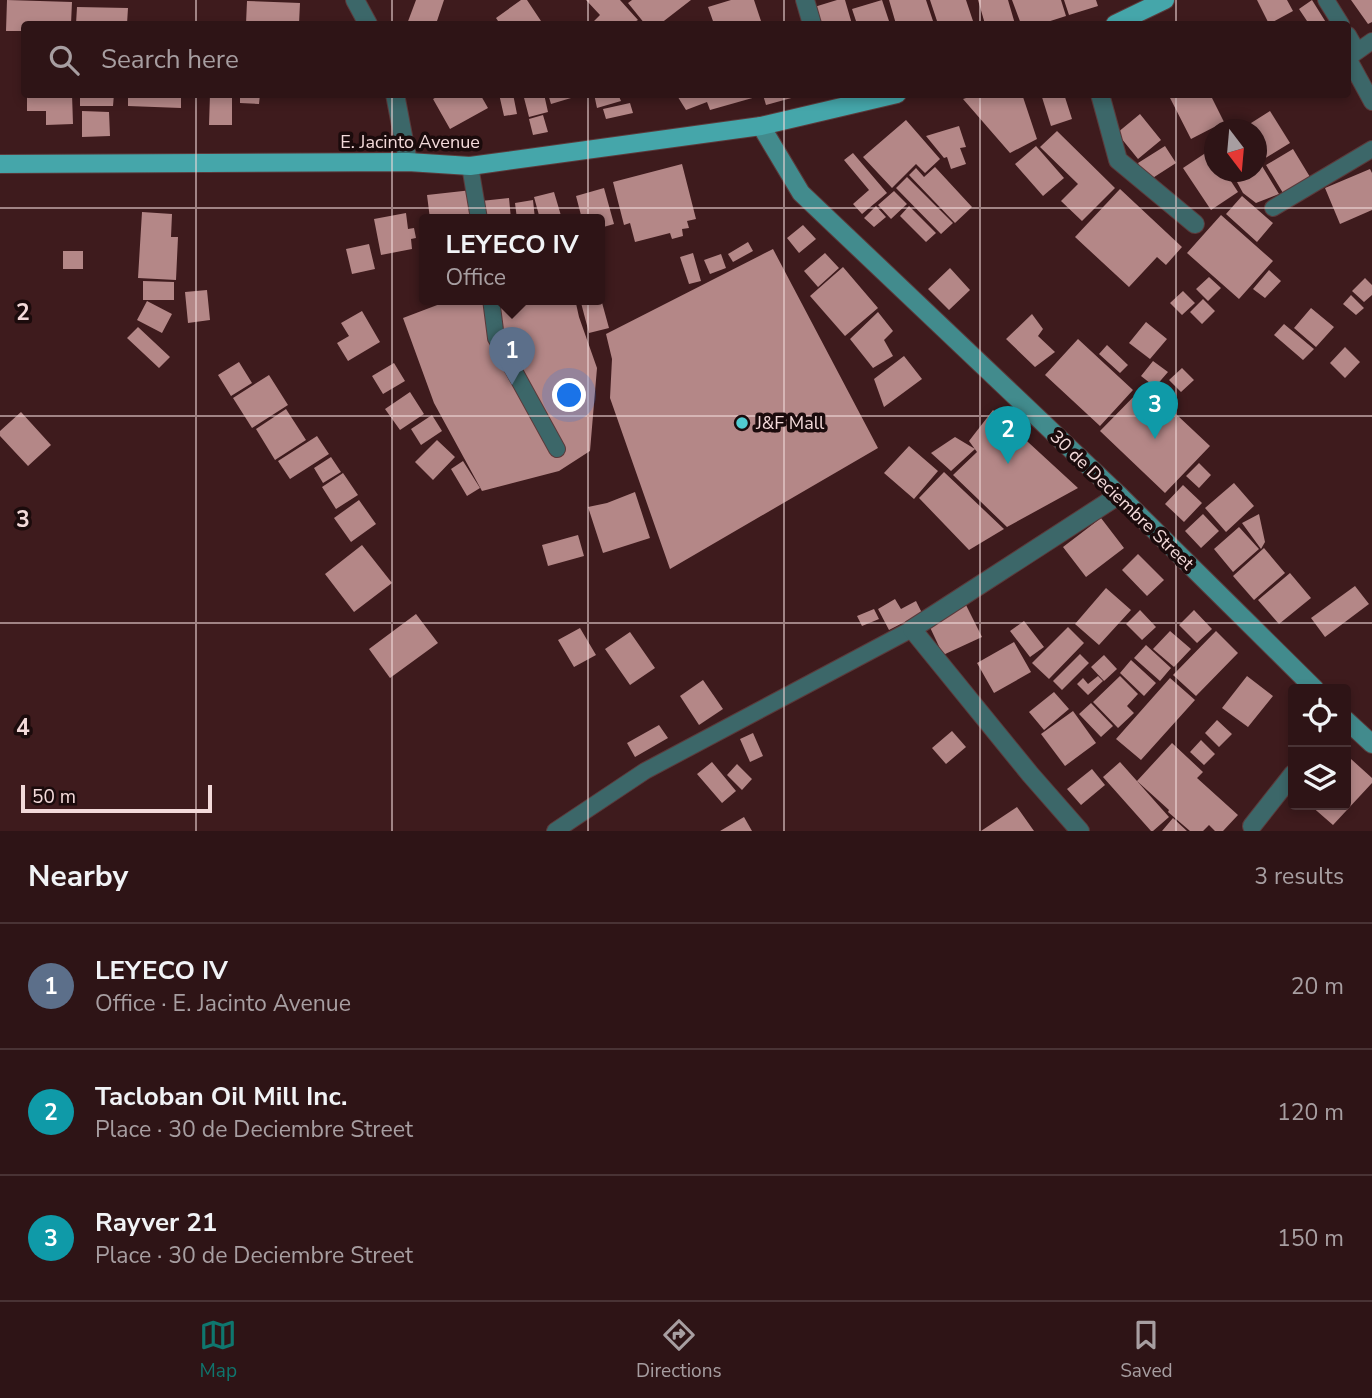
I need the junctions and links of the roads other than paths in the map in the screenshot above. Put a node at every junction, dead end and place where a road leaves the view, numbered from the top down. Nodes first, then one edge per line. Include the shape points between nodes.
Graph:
1 (355, 0) edge
2 (805, 0) edge
3 (1165, 0) edge
4 (1326, 0) edge
5 (366, 21) edge
6 (811, 21) edge
7 (1121, 21) edge
8 (1339, 21) edge
9 (1351, 40) edge
10 (1372, 41) edge
11 (1357, 51) junction
12 (1351, 56) edge
13 (1351, 64) edge
14 (396, 98) edge
15 (866, 98) edge
16 (1101, 98) edge
17 (834, 102) edge
18 (1372, 102) edge
19 (761, 126) junction
20 (1372, 149) edge
21 (408, 162) junction
22 (0, 164) edge
23 (470, 166) junction
24 (1273, 208) dead end
25 (478, 214) edge
26 (1195, 224) dead end
27 (492, 305) edge
28 (557, 449) dead end
29 (1119, 495) junction
30 (912, 629) junction
31 (1310, 684) edge
32 (1351, 725) edge
33 (1372, 744) edge
34 (1288, 780) edge
35 (1252, 826) dead end
36 (555, 831) edge
37 (1080, 831) edge

1 - 5 street
2 - 6 street
3 - 7 main road
4 - 8 lane
9 - 11 lane
10 - 11 lane
11 - 12 lane
13 - 18 lane
14 - 21 street
15 - 17 main road, E. Jacinto Avenue
16 - 26 street via 1118,160
17 - 19 main road, E. Jacinto Avenue
19 - 23 main road, E. Jacinto Avenue
19 - 29 street, 30 de Deciembre Street via 802,193
20 - 24 lane
21 - 22 main road, E. Jacinto Avenue
21 - 23 main road, E. Jacinto Avenue
23 - 25 lane
27 - 28 lane via 496,338
29 - 30 street
29 - 31 street, 30 de Deciembre Street
30 - 36 lane via 645,771
30 - 37 street
32 - 33 street
34 - 35 street

